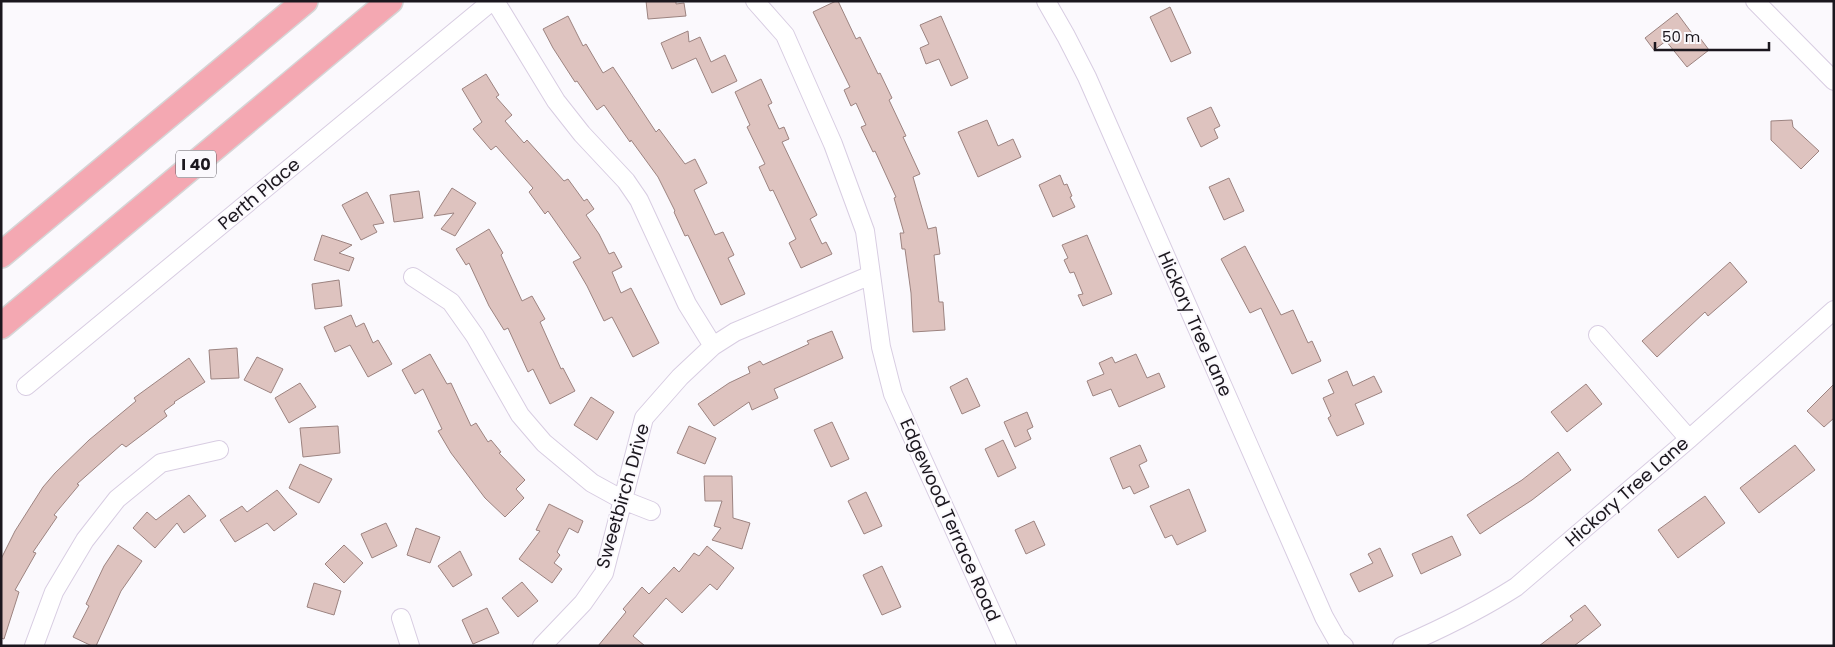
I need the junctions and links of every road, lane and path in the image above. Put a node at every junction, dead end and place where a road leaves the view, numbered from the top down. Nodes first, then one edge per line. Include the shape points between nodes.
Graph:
1 (305, 1) edge
2 (390, 1) edge
3 (494, 1) edge
4 (755, 1) edge
5 (1046, 1) edge
6 (1755, 1) edge
7 (1834, 81) edge
8 (1, 255) edge
9 (871, 275) junction
10 (413, 276) dead end
11 (1834, 310) edge
12 (1, 326) edge
13 (1598, 335) dead end
14 (713, 346) junction
15 (26, 386) dead end
16 (1689, 439) junction
17 (219, 450) dead end
18 (623, 500) junction
19 (651, 511) dead end
20 (401, 618) dead end
21 (34, 646) edge
22 (410, 646) edge
23 (542, 646) edge
24 (1007, 646) edge
25 (1344, 646) edge
26 (1402, 646) edge

1 - 8 highway
2 - 12 highway, I 40
3 - 14 street via 556,101 639,200 687,304
3 - 15 street, Perth Place
4 - 9 street, Edgewood Terrace Road via 785,35 833,144 865,231
5 - 25 street, Hickory Tree Lane via 1087,78 1324,617
6 - 7 street
9 - 14 street, Sweetbirch Drive via 736,332
9 - 24 street, Edgewood Terrace Road via 881,347 893,394
10 - 18 street via 451,302 475,336 520,415 544,443 592,483
11 - 16 street, Hickory Tree Lane
13 - 16 street
14 - 18 street, Sweetbirch Drive via 644,418
16 - 26 street, Hickory Tree Lane via 1516,587 1452,623
17 - 21 street via 161,463 117,499 85,540 54,592
18 - 19 street
18 - 23 street, Sweetbirch Drive via 604,572 583,604
20 - 22 street

